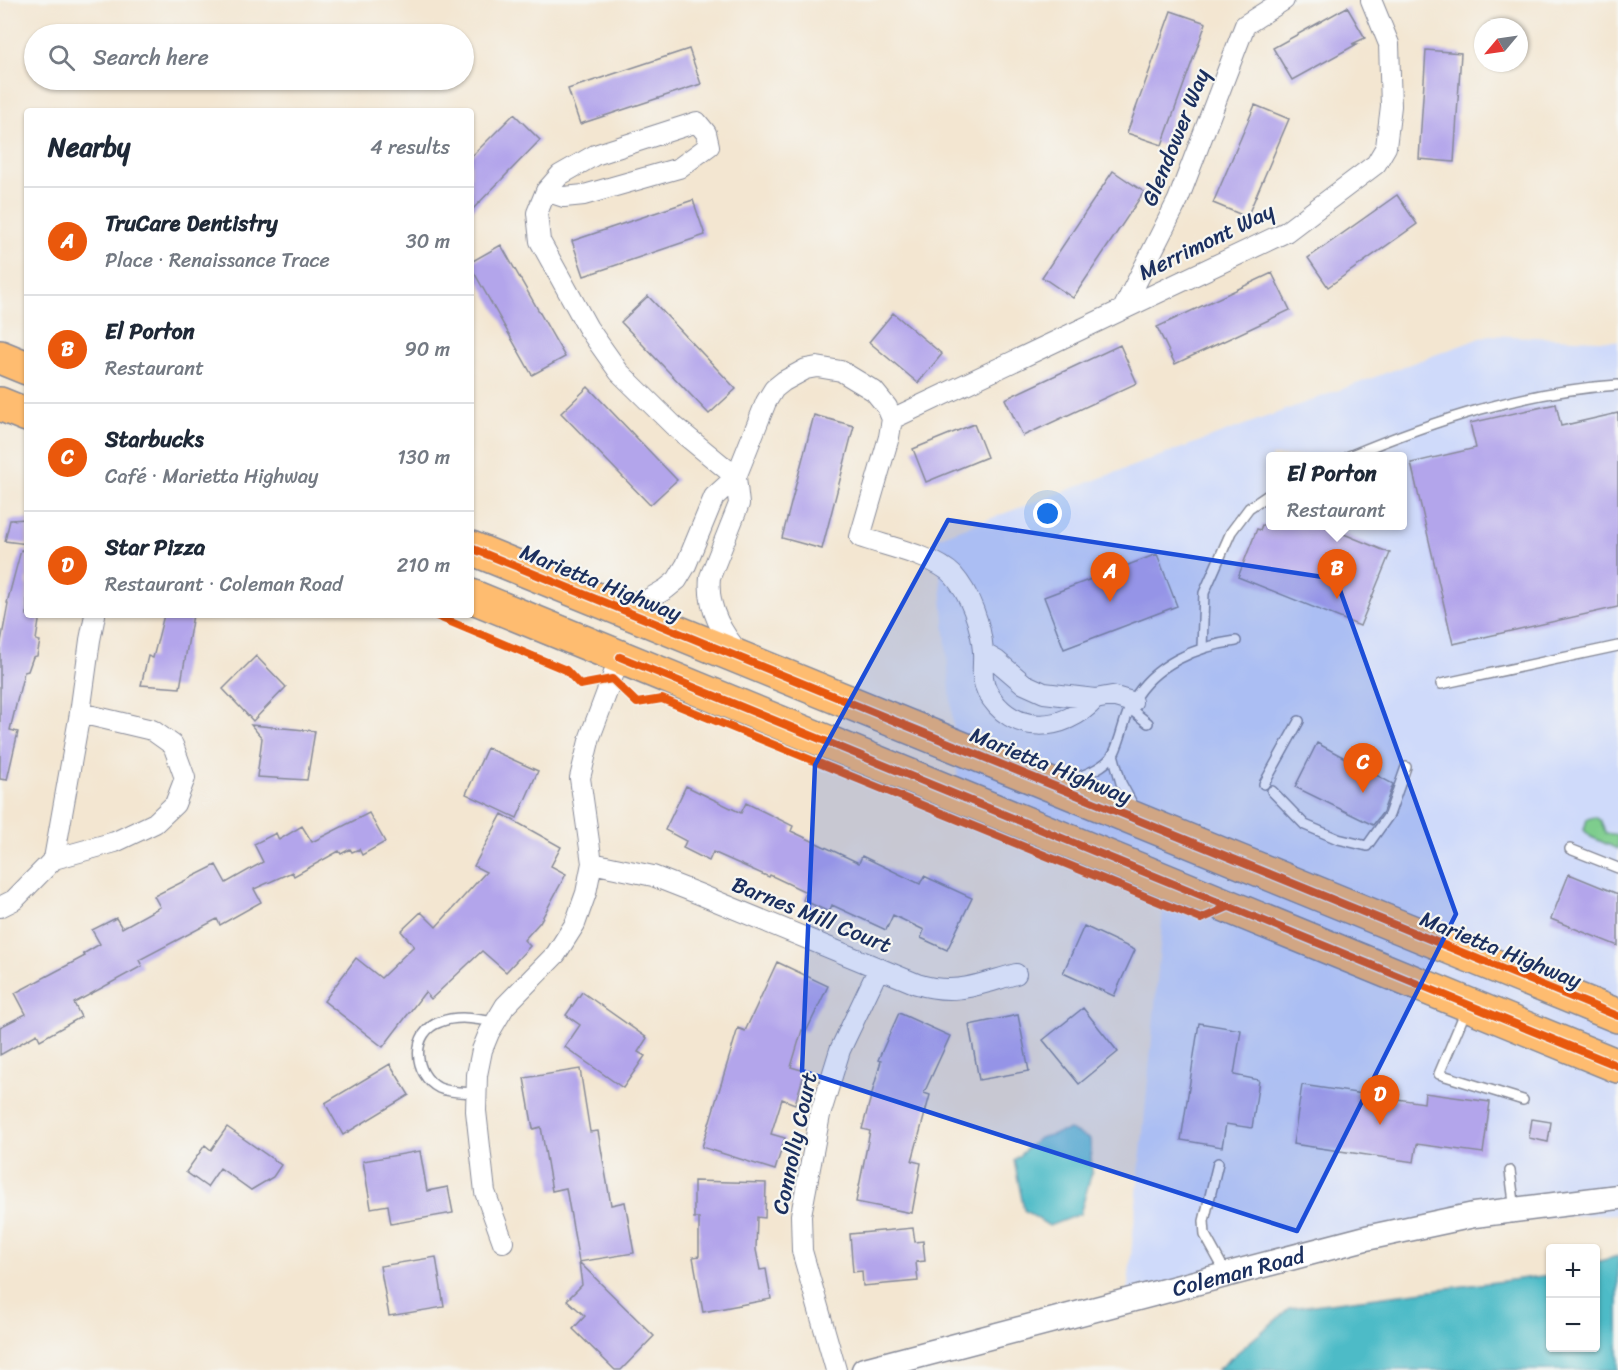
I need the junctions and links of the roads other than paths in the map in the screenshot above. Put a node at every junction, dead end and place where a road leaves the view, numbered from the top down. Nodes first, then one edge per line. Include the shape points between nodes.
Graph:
1 (1284, 0) edge
2 (1371, 0) edge
3 (546, 191) junction
4 (1124, 307) junction
5 (0, 357) edge
6 (24, 367) edge
7 (1618, 384) edge
8 (0, 404) edge
9 (24, 414) edge
10 (892, 418) junction
11 (1359, 452) edge
12 (736, 477) junction
13 (1266, 497) edge
14 (474, 549) edge
15 (474, 597) edge
16 (609, 604) junction
17 (94, 618) edge
18 (1236, 641) dead end
19 (1618, 646) edge
20 (1202, 648) junction
21 (983, 653) junction
22 (620, 657) junction
23 (744, 659) junction
24 (1441, 684) dead end
25 (1095, 699) junction
26 (1131, 705) junction
27 (80, 713) junction
28 (1299, 721) dead end
29 (1148, 723) dead end
30 (1113, 754) junction
31 (1407, 767) dead end
32 (1047, 783) junction
33 (1149, 825) junction
34 (1570, 849) dead end
35 (54, 859) junction
36 (592, 863) junction
37 (1618, 868) edge
38 (0, 907) edge
39 (879, 968) junction
40 (1016, 974) dead end
41 (1468, 1005) junction
42 (1618, 1016) edge
43 (495, 1022) junction
44 (1617, 1067) edge
45 (476, 1093) junction
46 (1523, 1100) dead end
47 (1218, 1163) dead end
48 (1510, 1171) dead end
49 (1618, 1197) edge
50 (1515, 1210) junction
51 (504, 1242) dead end
52 (1227, 1275) junction
53 (836, 1370) edge
54 (864, 1370) edge

1 - 4 street, Glendower Way via 1245,25 1178,200
2 - 4 street, Merrimont Way via 1389,44 1391,96 1386,147 1376,164 1286,232
3 - 3 street via 560,176 595,155 697,122 706,133 709,146 678,168 584,195 564,197
3 - 12 street via 537,213 540,241 588,328 619,372 674,426
4 - 10 street, Merrimont Way
5 - 6 highway
7 - 11 lane via 1575,388 1491,405
8 - 9 highway
10 - 12 street via 874,391 841,371 806,369 774,389
10 - 21 street via 890,437 860,537 929,559 951,573 969,600
12 - 16 street via 714,496 686,565 672,585 647,600
12 - 23 street via 740,504 709,587 719,624
13 - 20 lane via 1250,508 1231,532 1204,593
14 - 16 highway, Marietta Highway
15 - 22 highway
16 - 23 highway, Marietta Highway
17 - 27 street
18 - 20 lane
19 - 24 lane
20 - 26 lane via 1161,670 1139,690
21 - 25 street via 1034,689
21 - 25 street via 981,672 987,691 1008,715 1024,722 1053,725 1080,713
22 - 36 street via 590,737 580,778
22 - 41 highway
23 - 32 highway, Marietta Highway
25 - 26 street via 1112,696
26 - 29 lane
26 - 30 lane
27 - 35 street
27 - 35 street via 152,730 173,745 185,778 175,804 155,823 116,842
28 - 31 lane via 1268,788 1305,825 1366,846 1389,815
30 - 32 lane via 1084,775
30 - 33 lane via 1126,795
32 - 33 highway, Marietta Highway
33 - 42 highway, Marietta Highway
34 - 37 lane
35 - 38 street via 14,900
36 - 39 street, Barnes Mill Court via 653,876
36 - 43 street via 586,893 566,939
39 - 40 street, Barnes Mill Court via 935,990 954,990
39 - 53 street, Connolly Court via 840,1050 820,1115 801,1215 802,1251
41 - 44 highway
41 - 46 lane via 1439,1074
43 - 45 street via 482,1050
43 - 45 lane via 465,1018 437,1022 420,1041 420,1069 429,1081 452,1092
45 - 51 street via 486,1192
47 - 52 lane via 1204,1221 1205,1235
48 - 50 lane
49 - 50 street, Coleman Road
50 - 52 street, Coleman Road via 1366,1238
52 - 54 street, Coleman Road

